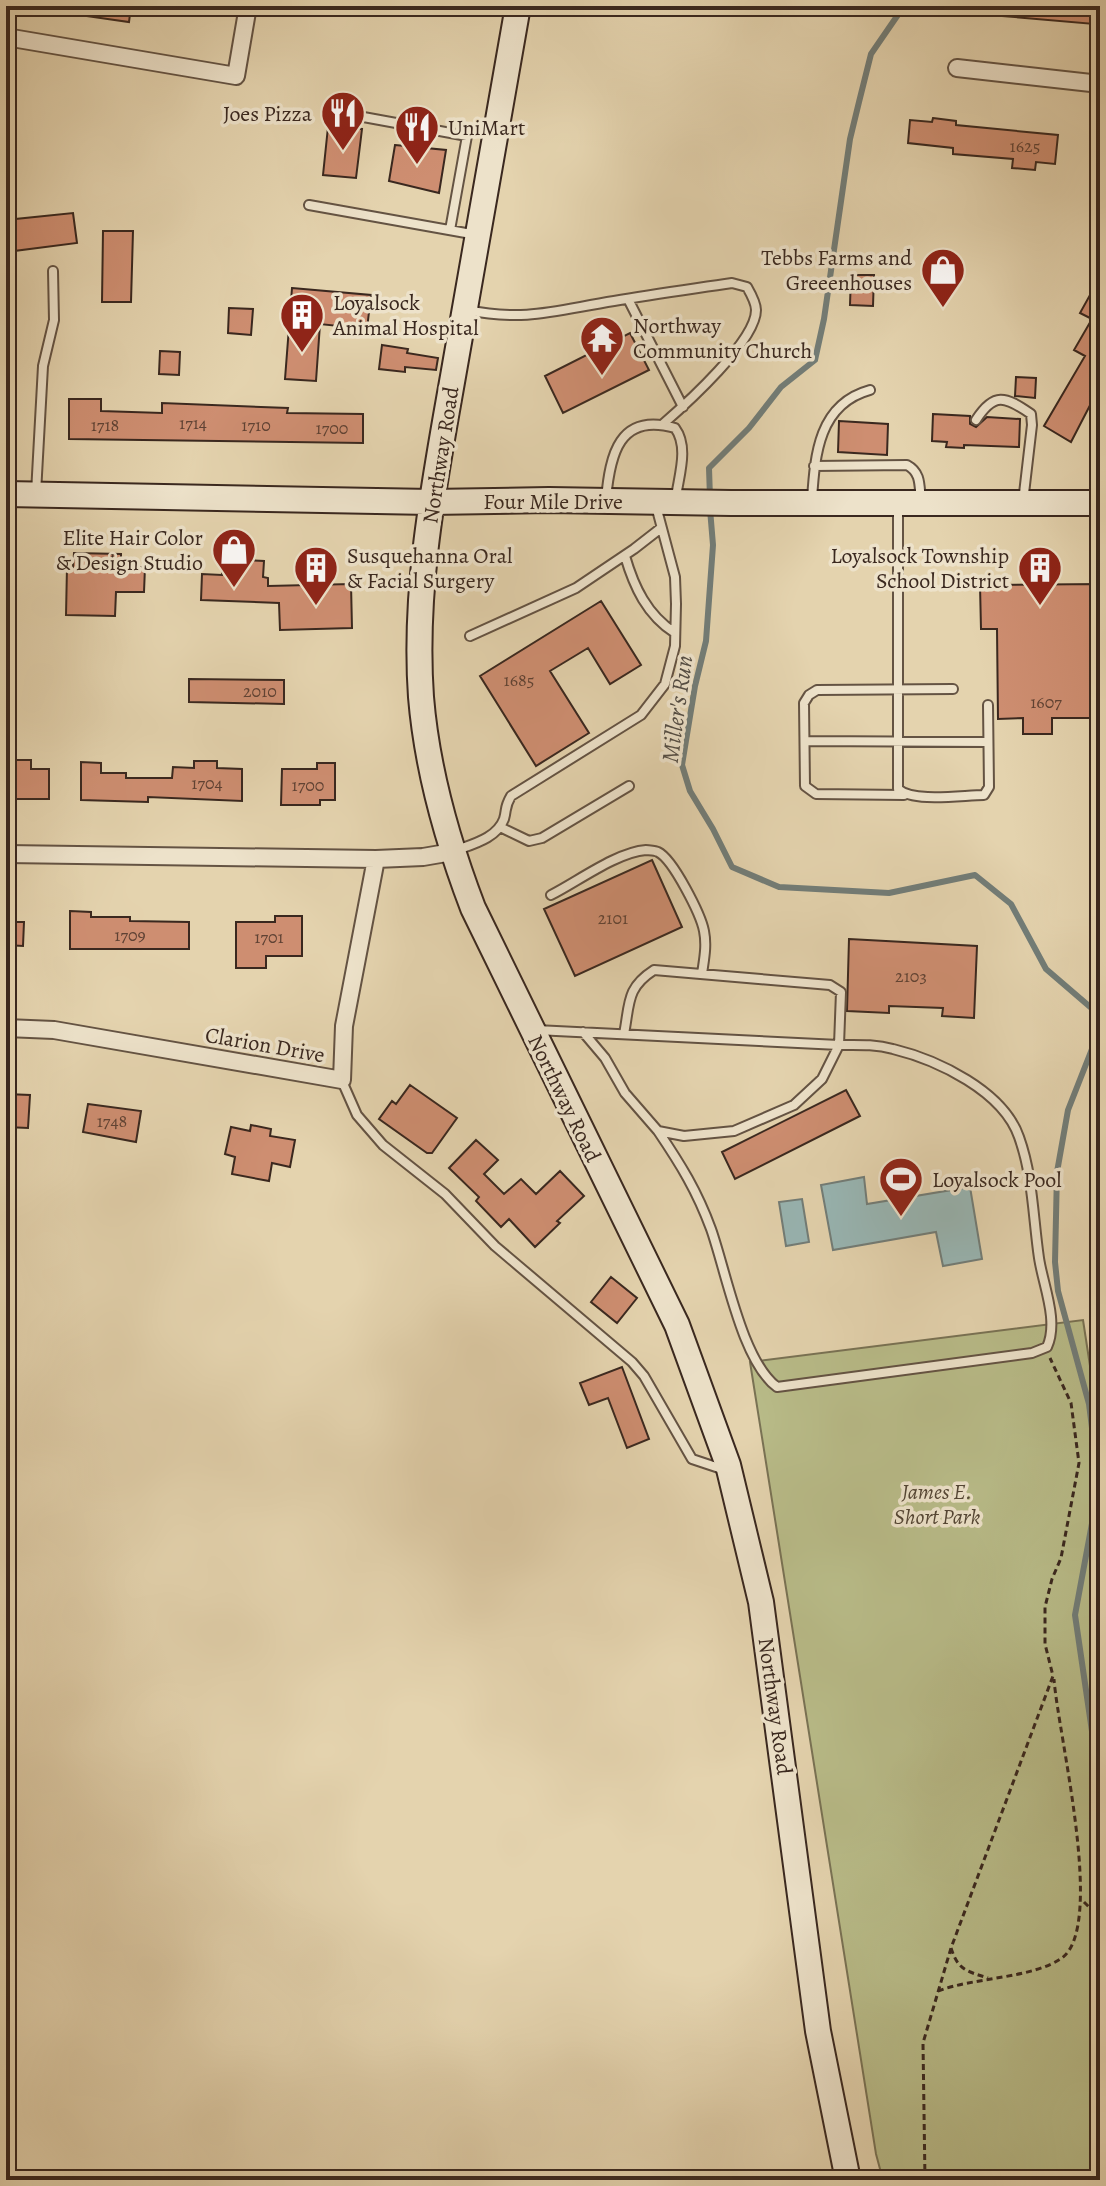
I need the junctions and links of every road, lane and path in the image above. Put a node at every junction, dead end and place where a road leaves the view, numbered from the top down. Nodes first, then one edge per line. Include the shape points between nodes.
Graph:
1 (248, 6) edge
2 (518, 6) edge
3 (6, 37) edge
4 (957, 68) dead end
5 (1100, 84) edge
6 (347, 114) dead end
7 (467, 136) junction
8 (494, 141) junction
9 (309, 205) dead end
10 (450, 230) junction
11 (478, 235) junction
12 (53, 271) dead end
13 (628, 299) junction
14 (465, 309) junction
15 (870, 390) dead end
16 (683, 407) junction
17 (976, 420) dead end
18 (663, 424) junction
19 (814, 466) junction
20 (6, 494) edge
21 (36, 494) junction
22 (606, 501) junction
23 (1099, 501) edge
24 (431, 502) junction
25 (674, 502) junction
26 (812, 503) junction
27 (909, 503) junction
28 (1023, 503) junction
29 (661, 528) junction
30 (625, 556) junction
31 (675, 633) junction
32 (470, 636) dead end
33 (899, 688) junction
34 (953, 689) dead end
35 (988, 705) dead end
36 (805, 741) junction
37 (899, 742) junction
38 (988, 742) junction
39 (629, 786) dead end
40 (905, 795) junction
41 (500, 827) junction
42 (452, 852) junction
43 (6, 854) edge
44 (376, 859) junction
45 (551, 895) dead end
46 (702, 974) junction
47 (6, 1028) edge
48 (531, 1030) junction
49 (583, 1032) junction
50 (624, 1034) junction
51 (839, 1045) junction
52 (342, 1080) junction
53 (658, 1131) junction
54 (1047, 1347) junction
55 (730, 1471) junction
56 (1053, 1676) junction
57 (1084, 1902) junction
58 (1100, 1918) edge
59 (951, 1948) junction
60 (988, 1978) junction
61 (937, 1991) junction
62 (848, 2180) edge
63 (925, 2180) edge

1 - 3 street via 236,76
2 - 8 street, Northway Road
4 - 5 street
6 - 7 lane
7 - 8 lane
7 - 10 lane
8 - 11 street, Northway Road
9 - 10 lane
10 - 11 lane
11 - 14 street, Northway Road
12 - 21 lane via 54,320 43,366
13 - 14 lane via 549,314
13 - 16 lane
13 - 16 lane via 732,283 747,287 756,311 752,328
14 - 24 street, Northway Road
15 - 19 lane via 854,394 832,413
16 - 18 lane
17 - 28 lane via 993,400 1031,414
18 - 22 lane via 650,423 621,437
18 - 25 lane via 675,428 683,450
19 - 26 lane
19 - 27 lane via 907,465 919,478
20 - 21 street, Four Mile Drive
21 - 24 street, Four Mile Drive
22 - 24 street, Four Mile Drive
22 - 25 street, Four Mile Drive
23 - 28 street, Four Mile Drive
24 - 42 street, Northway Road via 420,635 421,694
25 - 26 street, Four Mile Drive
25 - 29 lane
26 - 27 street, Four Mile Drive
27 - 28 street, Four Mile Drive
27 - 33 lane
29 - 30 lane
29 - 31 lane via 675,577
30 - 31 lane via 635,588
30 - 32 lane via 576,588
31 - 41 lane via 665,684 641,715 522,786 504,807
33 - 34 lane
33 - 36 lane via 817,690 804,703
33 - 37 lane
35 - 38 lane
36 - 37 lane
36 - 40 lane via 805,786 816,794
37 - 38 lane
37 - 40 lane via 898,789
38 - 40 lane via 989,787 984,795
39 - 41 lane via 542,838 529,841
41 - 42 lane via 490,837
42 - 44 street
42 - 48 street, Northway Road
43 - 44 street
44 - 52 street, Clarion Drive via 344,1026
45 - 46 lane via 626,855 657,851 689,895 704,929
46 - 50 lane via 654,970 639,980
46 - 51 lane via 830,985 841,992
47 - 52 street, Clarion Drive via 54,1030
48 - 49 lane
48 - 55 street, Northway Road via 677,1325
49 - 50 lane
49 - 53 lane
50 - 51 lane
51 - 53 lane via 822,1079 784,1110 734,1131 684,1136
51 - 54 lane via 870,1045 920,1058 1003,1106 1019,1134 1029,1171 1053,1334
52 - 55 lane via 357,1115 383,1145 632,1362 692,1459
53 - 54 lane via 690,1179 751,1350 777,1387
54 - 56 path via 1071,1403 1079,1463 1061,1558 1045,1607 1045,1644
55 - 62 street, Northway Road via 761,1602 818,2031
56 - 57 path via 1084,1871
56 - 59 path
57 - 58 path
57 - 60 path via 1079,1935 1064,1957
59 - 60 path via 962,1969
59 - 61 path
60 - 61 path
61 - 63 path via 923,2043

